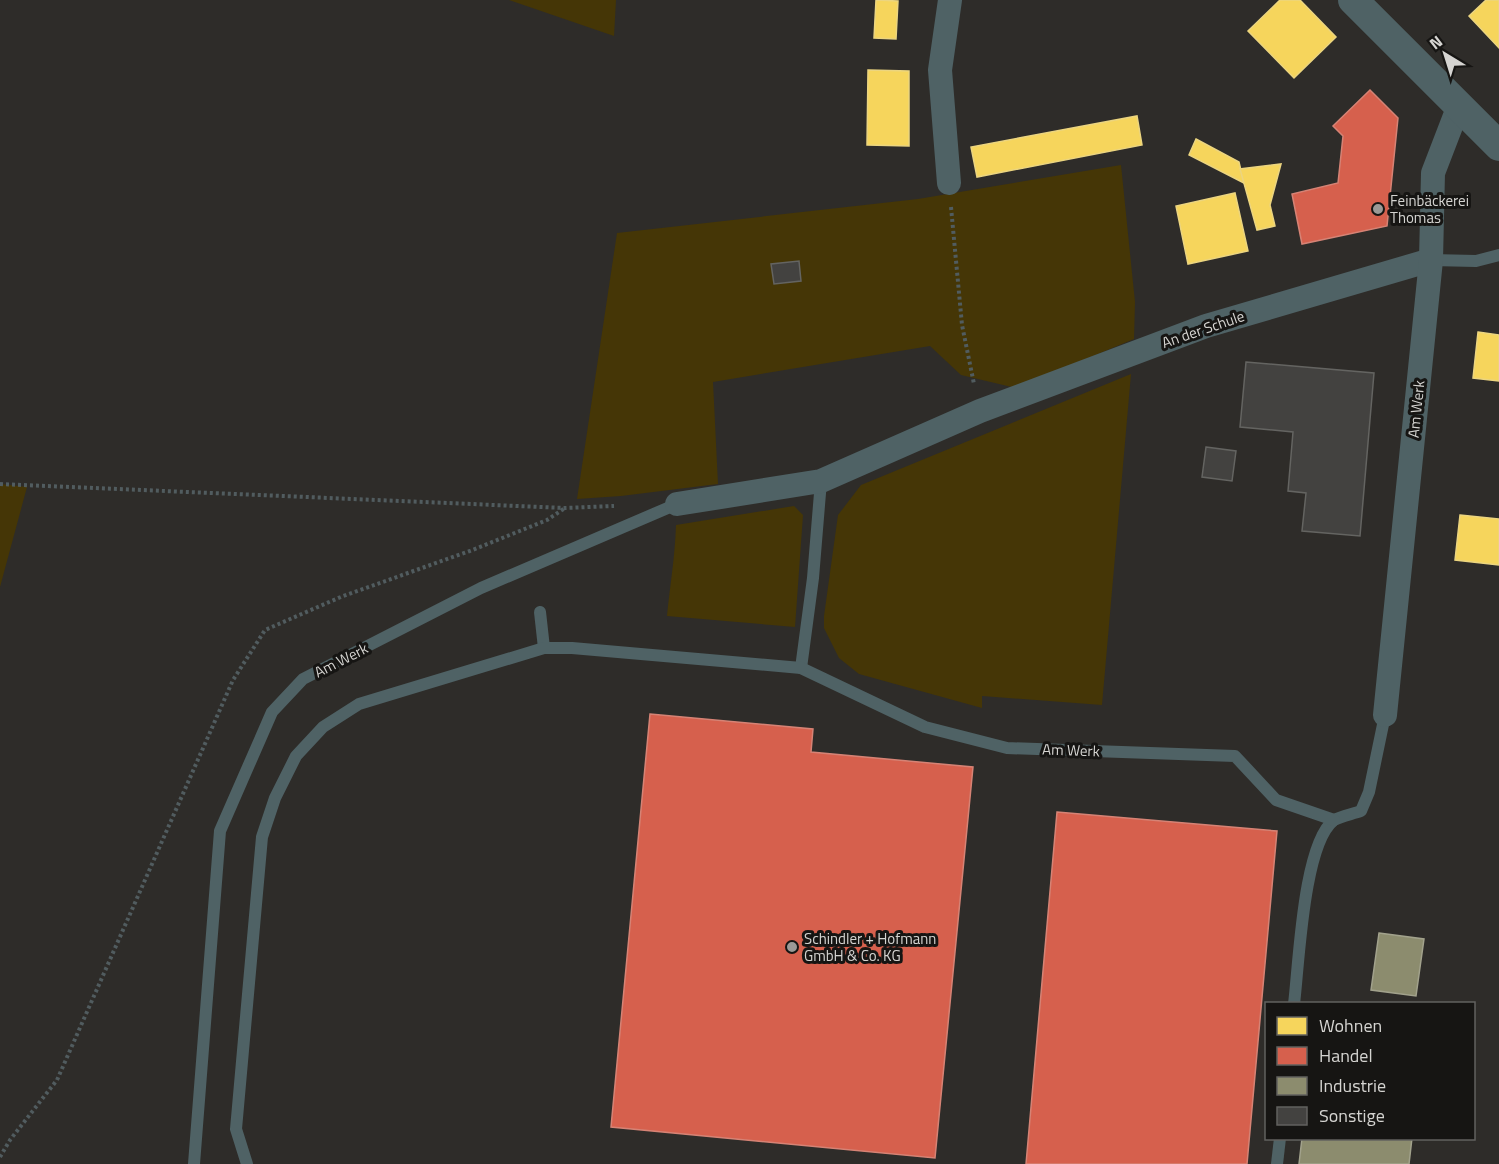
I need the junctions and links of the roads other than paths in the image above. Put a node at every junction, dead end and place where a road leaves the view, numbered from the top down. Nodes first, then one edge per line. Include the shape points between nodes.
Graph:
1 (950, 0) edge
2 (1353, 0) edge
3 (1458, 108) junction
4 (1499, 146) edge
5 (949, 183) road end
6 (1499, 255) edge
7 (1431, 260) junction
8 (980, 411) joint
9 (821, 481) junction
10 (677, 504) joint
11 (540, 612) dead end
12 (544, 648) junction
13 (801, 668) junction
14 (1385, 715) joint
15 (1334, 820) junction
16 (1294, 1002) edge
17 (1280, 1140) edge
18 (194, 1164) edge
19 (247, 1164) edge
20 (1277, 1164) edge

1 - 5 street via 940,70
2 - 3 street
3 - 4 street
3 - 7 street, Am Werk via 1433,173
6 - 7 lane via 1476,261
7 - 8 street, An der Schule via 1206,326
7 - 14 street, Am Werk
8 - 9 street, Am Werk
9 - 10 street, Am Werk
9 - 13 lane
10 - 18 lane, Am Werk via 481,588 303,679 272,712 219,831
11 - 12 lane
12 - 13 lane, Am Werk
12 - 19 lane, Am Werk via 359,704 323,727 296,756 275,798 262,837 236,1129
13 - 15 lane, Am Werk via 925,727 1007,748 1234,756 1276,800
14 - 15 lane via 1369,792 1361,811
15 - 16 lane via 1318,846 1308,874
17 - 20 lane

